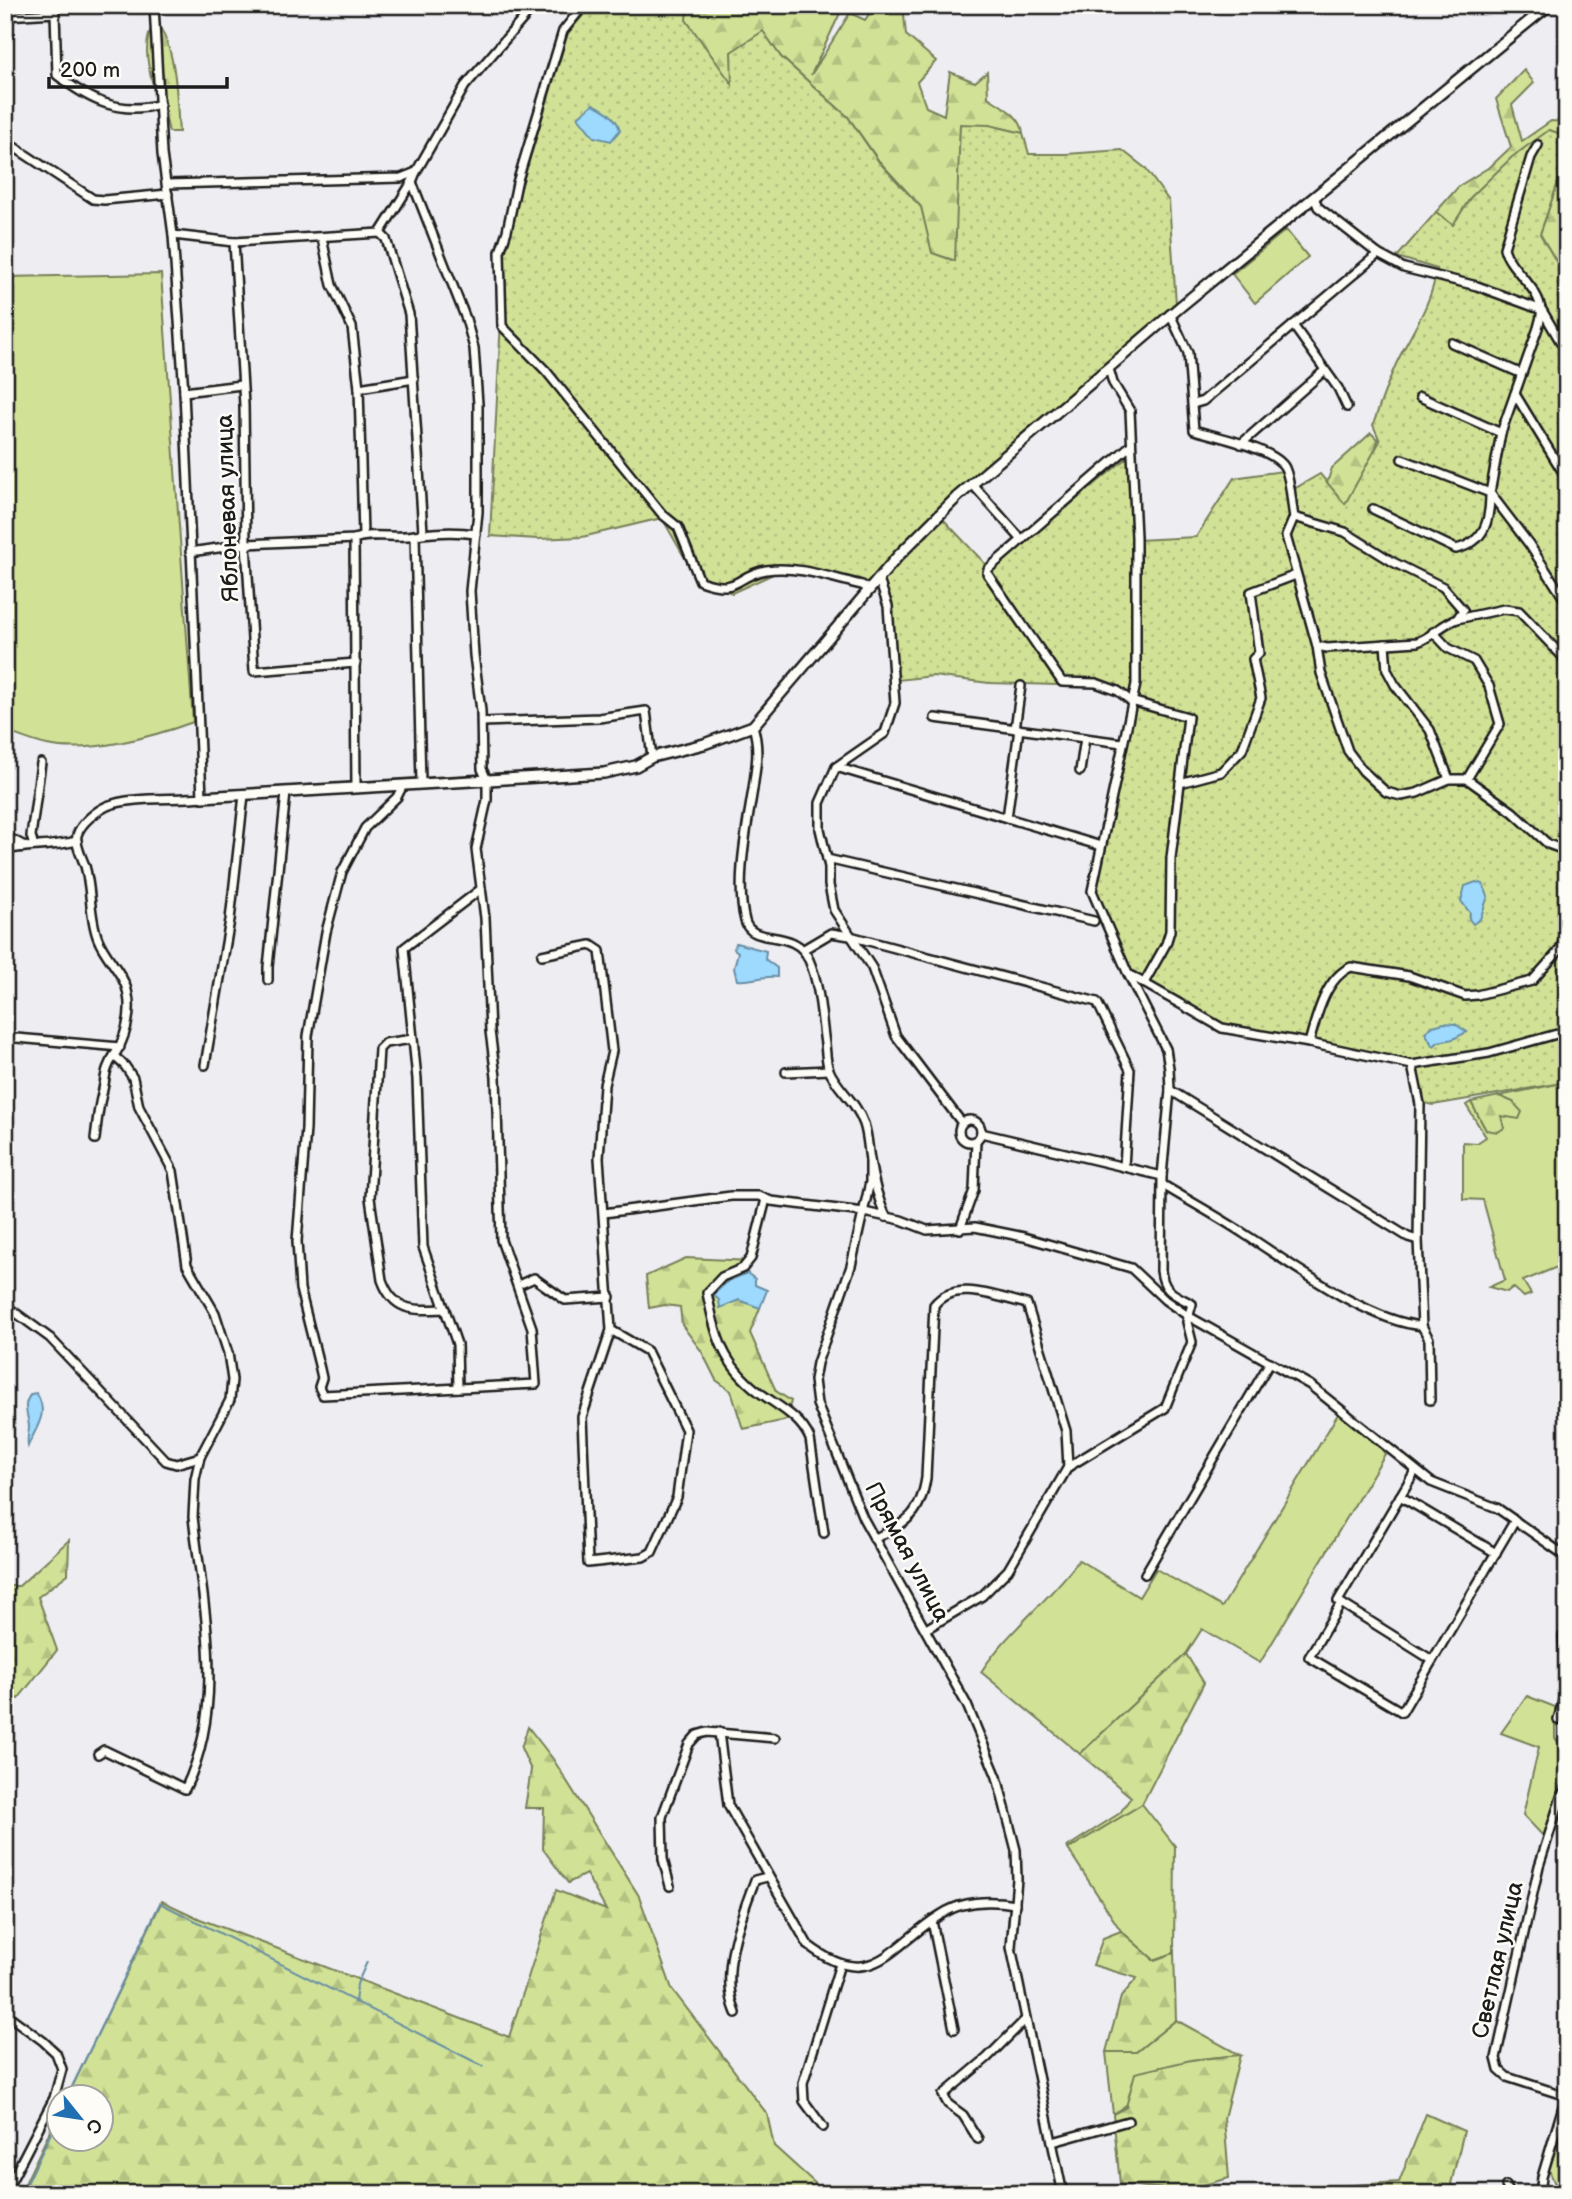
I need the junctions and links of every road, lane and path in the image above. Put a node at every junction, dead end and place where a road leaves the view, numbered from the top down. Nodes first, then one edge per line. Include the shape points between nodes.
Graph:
1 (154, 5) edge
2 (535, 5) edge
3 (584, 5) edge
4 (1549, 5) edge
5 (5, 16) edge
6 (160, 104) junction
7 (5, 141) edge
8 (1538, 145) dead end
9 (416, 172) junction
10 (412, 182) junction
11 (167, 184) junction
12 (168, 194) junction
13 (1314, 197) junction
14 (380, 233) junction
15 (173, 235) junction
16 (322, 238) junction
17 (234, 242) junction
18 (1378, 254) junction
19 (1542, 310) junction
20 (1170, 314) junction
21 (1293, 325) junction
22 (1452, 343) dead end
23 (1567, 352) edge
24 (1109, 369) junction
25 (1324, 371) junction
26 (1520, 373) junction
27 (414, 379) junction
28 (241, 385) junction
29 (359, 388) junction
30 (184, 392) junction
31 (1515, 394) junction
32 (1420, 397) dead end
33 (1194, 404) junction
34 (1347, 407) dead end
35 (1501, 432) junction
36 (1131, 444) junction
37 (1241, 444) junction
38 (1402, 458) dead end
39 (1567, 479) edge
40 (972, 485) junction
41 (1490, 493) junction
42 (1373, 509) dead end
43 (1294, 517) junction
44 (419, 534) junction
45 (476, 534) junction
46 (363, 536) junction
47 (354, 540) junction
48 (1022, 540) junction
49 (246, 544) junction
50 (190, 552) junction
51 (1296, 575) junction
52 (879, 580) junction
53 (870, 590) junction
54 (1567, 603) edge
55 (1457, 619) junction
56 (1433, 632) junction
57 (1385, 644) junction
58 (1317, 646) junction
59 (1567, 661) edge
60 (356, 663) junction
61 (1021, 685) dead end
62 (1131, 701) junction
63 (935, 718) dead end
64 (482, 722) junction
65 (753, 726) junction
66 (1017, 729) junction
67 (1085, 738) junction
68 (1122, 743) junction
69 (652, 757) junction
70 (41, 763) dead end
71 (836, 768) junction
72 (1080, 771) dead end
73 (1449, 779) junction
74 (1467, 779) junction
75 (487, 780) junction
76 (421, 783) junction
77 (1180, 783) junction
78 (403, 785) junction
79 (356, 788) junction
80 (286, 793) junction
81 (244, 795) junction
82 (202, 797) junction
83 (1007, 818) junction
84 (5, 836) edge
85 (77, 841) junction
86 (30, 846) junction
87 (1101, 846) junction
88 (5, 850) edge
89 (1567, 851) edge
90 (827, 859) junction
91 (481, 889) junction
92 (1094, 922) dead end
93 (849, 936) junction
94 (1567, 936) edge
95 (804, 949) junction
96 (1558, 952) junction
97 (541, 955) dead end
98 (1567, 956) edge
99 (1128, 974) junction
100 (268, 980) dead end
101 (1144, 983) junction
102 (1567, 1027) edge
103 (5, 1037) edge
104 (413, 1039) junction
105 (1309, 1043) junction
106 (120, 1047) junction
107 (114, 1056) junction
108 (205, 1065) dead end
109 (1412, 1065) junction
110 (829, 1070) junction
111 (786, 1072) dead end
112 (1170, 1090) junction
113 (962, 1123) junction
114 (981, 1133) junction
115 (95, 1139) dead end
116 (976, 1141) junction
117 (870, 1160) junction
118 (1124, 1167) junction
119 (1163, 1181) junction
120 (766, 1199) junction
121 (864, 1212) junction
122 (604, 1213) junction
123 (886, 1217) junction
124 (960, 1229) junction
125 (1418, 1240) junction
126 (523, 1283) dead end
127 (610, 1297) junction
128 (5, 1305) edge
129 (445, 1309) junction
130 (1188, 1315) junction
131 (1422, 1326) junction
132 (611, 1330) junction
133 (1270, 1362) junction
134 (458, 1388) junction
135 (1430, 1400) dead end
136 (200, 1457) junction
137 (1068, 1467) junction
138 (1415, 1471) junction
139 (1400, 1496) junction
140 (1515, 1520) junction
141 (824, 1533) dead end
142 (874, 1539) junction
143 (1496, 1553) junction
144 (1567, 1557) edge
145 (1145, 1574) dead end
146 (1341, 1603) junction
147 (926, 1629) junction
148 (1567, 1631) edge
149 (1432, 1660) junction
150 (1558, 1720) dead end
151 (719, 1732) junction
152 (775, 1738) dead end
153 (98, 1754) dead end
154 (1567, 1791) edge
155 (767, 1877) junction
156 (670, 1886) dead end
157 (1015, 1904) junction
158 (932, 1921) junction
159 (840, 1964) junction
160 (5, 2013) edge
161 (736, 2013) dead end
162 (1026, 2019) junction
163 (954, 2029) dead end
164 (1566, 2094) edge
165 (1128, 2121) dead end
166 (823, 2127) dead end
167 (978, 2139) dead end
168 (1053, 2143) junction
169 (1506, 2186) dead end
170 (1567, 2189) edge
171 (5, 2193) edge
172 (1063, 2194) edge
173 (1510, 2194) edge
174 (1541, 2194) edge
175 (1549, 2194) edge

1 - 6 street
2 - 9 street via 465,86
3 - 53 street via 563,31 517,183 500,252 502,327 554,380 662,514 678,527 700,581 719,588 764,570 795,569
4 - 13 street
5 - 6 street via 55,13 57,75 100,103 141,110
6 - 11 street
7 - 12 street via 93,199
8 - 19 street via 1504,248
9 - 10 street
9 - 11 street via 401,178
10 - 14 street
10 - 45 street via 474,348
11 - 12 street
12 - 15 street
13 - 18 street via 1318,207
13 - 20 street
14 - 16 street
14 - 27 street via 386,239 409,314
15 - 17 street
15 - 30 street
16 - 17 street
16 - 29 street via 332,285 352,327
17 - 28 street, Яблоневая улица
18 - 19 street via 1404,268 1476,286
18 - 21 street
19 - 23 street
19 - 26 street
20 - 24 street
20 - 33 street via 1188,353
21 - 25 street
21 - 33 street
22 - 26 street
24 - 36 street via 1130,411
24 - 40 street
25 - 34 street
25 - 37 street
26 - 31 street
27 - 29 street
27 - 44 street
28 - 30 street
28 - 49 street, Яблоневая улица
29 - 46 street
30 - 50 street
31 - 35 street
31 - 39 street
32 - 35 street
33 - 37 street via 1194,430
35 - 41 street
36 - 48 street
36 - 62 street via 1136,684
37 - 43 street via 1280,460 1286,469
38 - 41 street
40 - 48 street
40 - 52 street
41 - 42 street via 1487,528 1476,540 1456,549
41 - 54 street
43 - 51 street via 1286,536
43 - 55 street via 1345,532 1443,587 1463,610
44 - 45 street
44 - 46 street
44 - 76 street
45 - 64 street via 470,591
46 - 47 street
47 - 49 street
47 - 60 street
48 - 62 street via 987,573 1062,682 1096,683
49 - 50 street
49 - 60 street, Яблоневая улица via 254,671
50 - 82 street
51 - 58 street
51 - 77 street via 1251,592 1259,653 1253,659 1261,698 1242,750 1221,772
52 - 53 street
52 - 71 street via 888,606 895,703 885,733
53 - 65 street
55 - 56 street
55 - 59 street via 1504,609 1519,611
56 - 57 street via 1418,642
56 - 74 street via 1448,648 1474,660 1489,686 1500,723
57 - 58 street
57 - 73 street via 1387,670 1430,730
58 - 73 street via 1321,673 1349,751 1363,771 1386,792 1401,796
60 - 79 street
61 - 66 street
62 - 68 street
62 - 77 street via 1188,716
63 - 66 street
64 - 69 street via 599,718 646,711
64 - 75 street via 482,769
65 - 69 street
65 - 95 street via 759,760 743,858 746,925 753,932
66 - 67 street
66 - 83 street
67 - 68 street
67 - 72 street
68 - 87 street
69 - 75 street via 636,766 604,772
70 - 86 street
71 - 83 street
71 - 90 street via 820,803
73 - 74 street
74 - 89 street via 1513,811 1548,844
75 - 76 street
75 - 91 street via 476,849
76 - 78 street
77 - 101 street via 1171,858 1170,931
78 - 79 street
78 - 134 street via 354,846 326,932 307,1056 300,1289 323,1395
79 - 80 street
80 - 81 street
80 - 100 street
81 - 82 street
81 - 108 street via 227,942
82 - 85 street via 106,806 90,817
83 - 87 street
84 - 86 street
85 - 86 street
85 - 106 street via 98,939 129,998
86 - 88 street
87 - 99 street via 1092,891
90 - 92 street
90 - 93 street via 834,910
91 - 104 street via 404,948
91 - 134 street via 496,1077 501,1240 532,1328 536,1384
93 - 95 street via 831,933
93 - 113 street via 872,968 896,1036
93 - 118 street via 1097,1002 1130,1070
94 - 96 street
95 - 110 street via 816,988
96 - 98 street
96 - 105 street via 1532,981 1465,996 1409,976 1345,969 1321,1000
97 - 122 street via 591,945 600,951 612,1051 600,1128
99 - 101 street
99 - 112 street via 1166,1049
101 - 105 street via 1222,1028
102 - 109 street via 1564,1032 1489,1053
103 - 106 street
104 - 129 street via 423,1247
104 - 129 street via 385,1043 379,1049 370,1198 385,1290 397,1304 413,1310
105 - 109 street
106 - 107 street
107 - 115 street via 104,1073
107 - 136 street via 133,1078 139,1107 173,1171 187,1265 215,1313 228,1353 230,1400
109 - 125 street via 1420,1104
110 - 111 street
110 - 117 street via 863,1121
112 - 119 street
112 - 125 street
113 - 114 street via 975,1121
113 - 116 street via 962,1140
114 - 116 street
114 - 118 street
116 - 124 street via 974,1190
117 - 121 street, Прямая улица
117 - 123 street
118 - 119 street
119 - 130 street via 1162,1283 1192,1304
119 - 131 street via 1296,1269 1373,1312
120 - 121 street
120 - 122 street via 732,1196
120 - 141 street via 751,1258 707,1293 724,1355 757,1390 799,1421 810,1438
121 - 123 street
121 - 142 street, Прямая улица via 814,1380 825,1429
122 - 127 street
123 - 124 street via 928,1230
124 - 130 street via 975,1227 1024,1237 1131,1268
125 - 131 street
126 - 127 street via 534,1278 565,1300
127 - 132 street
128 - 136 street via 50,1338 166,1461 176,1464
129 - 134 street via 457,1344
130 - 133 street
130 - 137 street via 1192,1342 1164,1408
131 - 135 street via 1429,1339
132 - 132 street via 647,1351 686,1430 677,1497 652,1552 588,1563 582,1417
133 - 138 street via 1310,1385
133 - 145 street
136 - 153 street via 193,1517 208,1647 207,1713 199,1757 185,1789 104,1750
137 - 142 street via 1066,1431 1027,1304 967,1291 949,1293 934,1305 921,1503 909,1519
137 - 147 street via 1008,1570 982,1596
138 - 139 street
138 - 140 street
139 - 143 street
139 - 146 street via 1338,1601
140 - 143 street
140 - 144 street
142 - 147 street, Прямая улица
143 - 149 street
146 - 149 street
146 - 149 street via 1309,1657 1402,1712
147 - 157 street, Прямая улица via 967,1706 997,1777 1016,1850
148 - 150 street via 1563,1636 1566,1685
151 - 152 street
151 - 155 street via 728,1805
151 - 156 street via 697,1735 689,1744 662,1817 663,1859
154 - 164 street, Светлая улица via 1562,1794 1539,1866 1496,2058 1507,2077
155 - 159 street via 808,1945
155 - 161 street via 755,1880 740,1926 729,1975
157 - 158 street via 974,1902
157 - 162 street, Прямая улица via 1011,1947
158 - 159 street via 878,1961
158 - 163 street
159 - 166 street via 803,2083 804,2101
160 - 171 street via 50,2047 62,2069 54,2098
162 - 167 street via 943,2095
162 - 168 street, Прямая улица
164 - 174 street
165 - 168 street
168 - 172 street, Прямая улица
169 - 173 street
170 - 175 street

